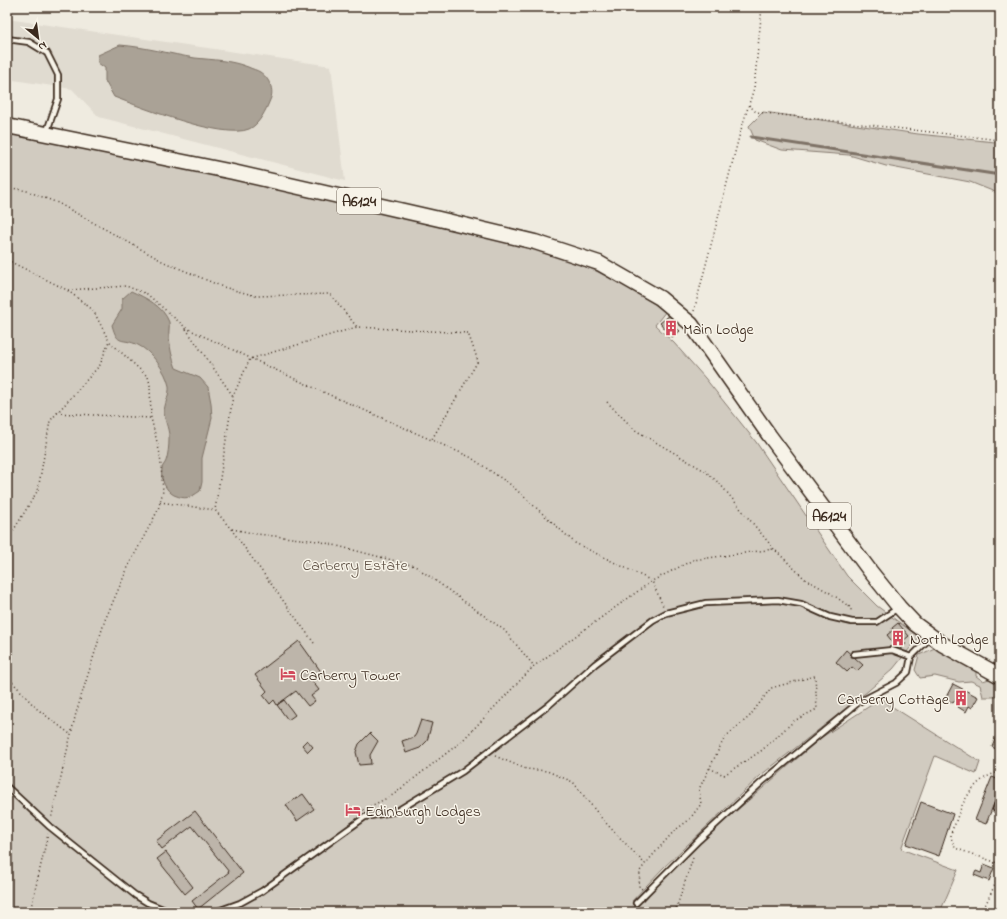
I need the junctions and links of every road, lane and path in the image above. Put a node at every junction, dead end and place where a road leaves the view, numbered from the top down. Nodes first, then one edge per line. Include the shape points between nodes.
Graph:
1 (762, 7) edge
2 (7, 39) edge
3 (749, 105) junction
4 (7, 126) edge
5 (47, 134) junction
6 (1000, 140) edge
7 (7, 187) edge
8 (7, 260) edge
9 (67, 290) junction
10 (691, 324) junction
11 (357, 327) junction
12 (186, 328) junction
13 (109, 341) junction
14 (250, 359) junction
15 (233, 396) junction
16 (607, 402) dead end
17 (57, 413) junction
18 (151, 418) junction
19 (432, 439) junction
20 (160, 502) junction
21 (215, 510) junction
22 (231, 529) junction
23 (7, 541) edge
24 (774, 549) junction
25 (652, 580) junction
26 (899, 607) junction
27 (666, 613) junction
28 (852, 622) junction
29 (931, 637) junction
30 (314, 644) dead end
31 (854, 654) dead end
32 (911, 657) junction
33 (534, 666) junction
34 (7, 676) edge
35 (1000, 676) edge
36 (71, 734) junction
37 (487, 752) junction
38 (709, 768) junction
39 (1000, 772) edge
40 (7, 787) edge
41 (1000, 797) edge
42 (996, 808) dead end
43 (359, 812) dead end
44 (50, 827) junction
45 (699, 840) junction
46 (645, 864) junction
47 (1000, 864) edge
48 (1000, 874) edge
49 (646, 894) junction
50 (636, 903) dead end
51 (30, 912) edge
52 (170, 912) edge
53 (215, 912) edge
54 (675, 912) edge
55 (982, 912) edge

1 - 3 path via 754,88
2 - 5 lane via 29,42 47,52 58,75 58,99
3 - 6 path via 756,112
3 - 10 path
4 - 5 main road, A6124
5 - 10 main road, A6124 via 233,172 535,242 600,263 660,298
7 - 11 path via 27,191 58,203 164,262 223,287 256,296 330,294
8 - 9 path
9 - 12 path via 126,286 147,294
9 - 13 path via 93,310
10 - 26 main road, A6124 via 769,435
11 - 14 path
11 - 19 path via 468,333 478,361
12 - 14 path
12 - 15 path
13 - 17 path via 100,365
13 - 18 path via 148,377
14 - 15 path
14 - 19 path
15 - 21 path
16 - 24 path via 636,430 705,471 720,484
17 - 18 path
17 - 23 path via 50,421 38,490
18 - 20 path via 160,454 163,491
19 - 25 path via 470,456 511,485 575,544
20 - 21 path
20 - 36 path via 105,620
21 - 22 path
22 - 30 path
22 - 33 path via 318,541 415,566 504,630
24 - 25 path via 693,560
24 - 28 path via 805,579 851,608
25 - 27 path
25 - 33 path
26 - 28 lane via 877,622
26 - 29 main road, A6124
27 - 28 lane via 706,603 778,600 800,604 830,617
27 - 37 lane via 595,664 549,705
29 - 32 lane
29 - 35 main road, A6124
31 - 32 lane via 892,650
32 - 45 lane via 908,672 896,683 859,702 762,782
33 - 43 path via 462,741 393,795
34 - 36 path via 36,708
36 - 44 path
37 - 46 path via 526,769 547,771 573,782 603,820
37 - 53 lane via 463,771 397,811 365,817 262,892
38 - 38 path via 725,737 749,716 772,688 815,676 817,709 794,721 761,751 724,775
38 - 46 path via 699,789 701,804 689,820 674,831
39 - 47 path via 982,779 973,788 963,803 951,836 955,848
40 - 44 lane
41 - 42 lane
44 - 51 path
44 - 52 lane via 135,895
45 - 49 lane
45 - 54 path
46 - 49 path via 640,871 640,887
48 - 55 path
49 - 50 lane

